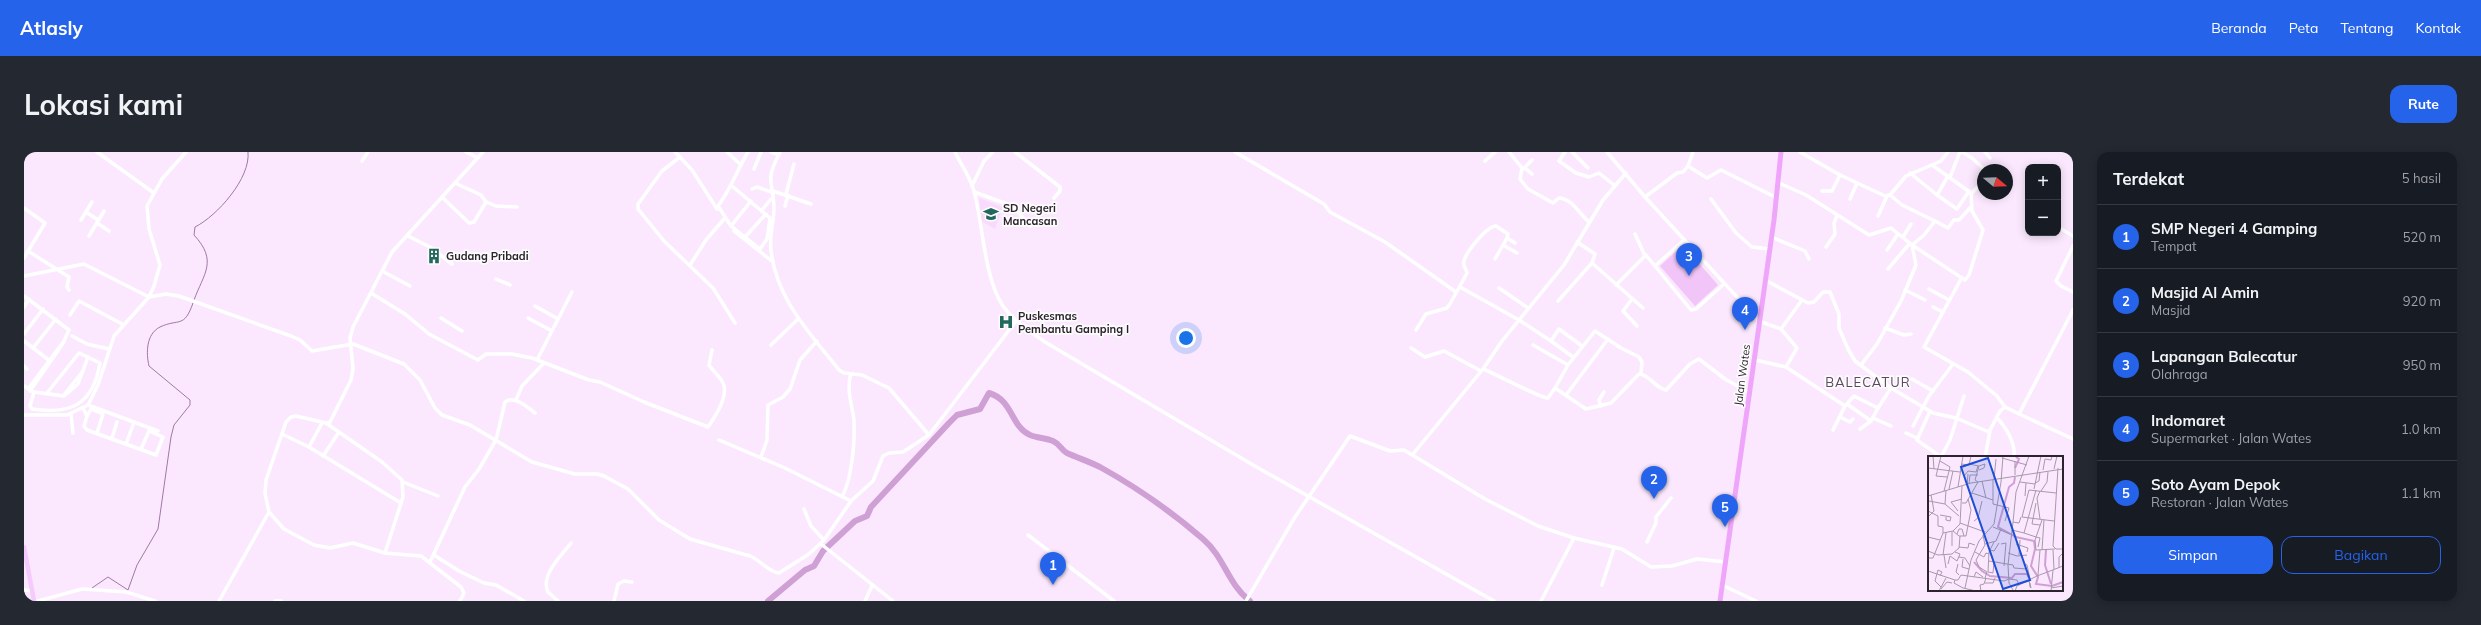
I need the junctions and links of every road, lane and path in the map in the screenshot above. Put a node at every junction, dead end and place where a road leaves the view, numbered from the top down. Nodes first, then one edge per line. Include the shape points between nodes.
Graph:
1 (98, 152) edge
2 (186, 152) edge
3 (368, 152) edge
4 (466, 152) edge
5 (483, 152) edge
6 (675, 152) edge
7 (727, 152) edge
8 (748, 152) edge
9 (760, 152) edge
10 (771, 152) edge
11 (955, 152) edge
12 (993, 152) edge
13 (1015, 152) edge
14 (1235, 152) edge
15 (1495, 152) edge
16 (1509, 152) edge
17 (1565, 152) edge
18 (1572, 152) edge
19 (1607, 152) edge
20 (1693, 152) edge
21 (1781, 152) edge
22 (1800, 152) edge
23 (1948, 152) edge
24 (1961, 152) edge
25 (1984, 152) edge
26 (779, 153) edge
27 (680, 156) junction
28 (478, 158) junction
29 (1990, 158) dead end
30 (1532, 160) dead end
31 (362, 161) dead end
32 (1485, 162) dead end
33 (794, 164) dead end
34 (1978, 164) edge
35 (740, 165) junction
36 (1932, 165) junction
37 (1688, 166) junction
38 (1588, 168) dead end
39 (754, 169) dead end
40 (1524, 169) junction
41 (1626, 173) junction
42 (1910, 173) junction
43 (1532, 174) dead end
44 (1840, 175) junction
45 (1949, 176) junction
46 (455, 183) junction
47 (1779, 183) junction
48 (1857, 183) junction
49 (1614, 185) junction
50 (732, 186) junction
51 (972, 186) junction
52 (1977, 187) edge
53 (752, 189) dead end
54 (1822, 191) dead end
55 (773, 192) junction
56 (974, 192) junction
57 (154, 193) junction
58 (1970, 193) junction
59 (787, 195) junction
60 (1937, 195) junction
61 (1888, 196) junction
62 (442, 197) junction
63 (1645, 197) junction
64 (1054, 198) dead end
65 (1777, 198) junction
66 (771, 199) dead end
67 (1850, 199) dead end
68 (1711, 200) dead end
69 (751, 201) junction
70 (92, 202) dead end
71 (486, 202) junction
72 (811, 204) dead end
73 (785, 206) dead end
74 (517, 207) dead end
75 (1971, 207) junction
76 (24, 208) edge
77 (762, 210) junction
78 (104, 211) dead end
79 (86, 212) junction
80 (766, 214) junction
81 (1837, 216) junction
82 (1878, 216) dead end
83 (724, 219) junction
84 (81, 220) dead end
85 (97, 221) junction
86 (1935, 221) junction
87 (1589, 222) junction
88 (1911, 224) dead end
89 (731, 226) junction
90 (1030, 226) dead end
91 (2061, 229) edge
92 (109, 231) dead end
93 (1635, 234) dead end
94 (1898, 234) junction
95 (89, 236) dead end
96 (408, 236) junction
97 (745, 236) junction
98 (2073, 236) edge
99 (1903, 237) junction
100 (1507, 238) junction
101 (1772, 238) junction
102 (1684, 240) junction
103 (1577, 242) junction
104 (1515, 243) dead end
105 (1911, 244) junction
106 (1503, 245) junction
107 (2073, 246) edge
108 (1826, 247) dead end
109 (1770, 249) junction
110 (1887, 250) dead end
111 (28, 251) junction
112 (1517, 253) dead end
113 (1645, 254) junction
114 (24, 258) edge
115 (1495, 259) dead end
116 (1809, 259) dead end
117 (773, 262) junction
118 (1592, 263) junction
119 (452, 264) dead end
120 (690, 265) junction
121 (1655, 266) junction
122 (56, 268) junction
123 (1888, 269) dead end
124 (382, 271) junction
125 (24, 276) edge
126 (496, 279) dead end
127 (1961, 279) junction
128 (1765, 280) junction
129 (1724, 284) junction
130 (510, 285) dead end
131 (1616, 285) junction
132 (410, 286) dead end
133 (1460, 287) junction
134 (1498, 288) dead end
135 (1929, 289) dead end
136 (69, 290) dead end
137 (1905, 290) junction
138 (572, 292) dead end
139 (1456, 292) junction
140 (2073, 292) edge
141 (371, 293) junction
142 (24, 296) edge
143 (149, 297) junction
144 (29, 299) junction
145 (1632, 299) junction
146 (1802, 300) junction
147 (1925, 300) dead end
148 (1949, 300) junction
149 (1558, 301) dead end
150 (535, 306) dead end
151 (24, 307) edge
152 (1933, 307) dead end
153 (1528, 308) junction
154 (1643, 308) dead end
155 (43, 309) junction
156 (2073, 310) edge
157 (1943, 312) junction
158 (70, 314) dead end
159 (441, 318) dead end
160 (528, 318) dead end
161 (56, 319) junction
162 (558, 319) junction
163 (798, 319) junction
164 (1519, 320) junction
165 (1016, 321) junction
166 (1759, 321) junction
167 (735, 323) dead end
168 (124, 324) junction
169 (1637, 326) dead end
170 (1885, 328) junction
171 (1781, 329) junction
172 (1416, 330) dead end
173 (462, 331) dead end
174 (552, 331) junction
175 (24, 334) edge
176 (1911, 334) dead end
177 (72, 336) dead end
178 (1608, 339) junction
179 (817, 341) junction
180 (1551, 341) junction
181 (25, 343) edge
182 (350, 345) junction
183 (771, 345) dead end
184 (1532, 345) dead end
185 (1582, 346) junction
186 (33, 348) junction
187 (1411, 348) dead end
188 (109, 349) junction
189 (712, 350) dead end
190 (88, 357) junction
191 (1573, 357) junction
192 (537, 360) junction
193 (1755, 360) junction
194 (50, 361) junction
195 (544, 363) junction
196 (1953, 364) junction
197 (1568, 365) junction
198 (1861, 365) junction
199 (1786, 367) junction
200 (1482, 370) junction
201 (1641, 373) junction
202 (851, 374) junction
203 (1912, 380) dead end
204 (24, 386) edge
205 (1555, 388) junction
206 (1891, 388) junction
207 (29, 390) junction
208 (1933, 391) junction
209 (34, 392) junction
210 (1604, 392) dead end
211 (47, 393) junction
212 (1750, 393) junction
213 (1566, 395) junction
214 (1964, 396) dead end
215 (516, 400) junction
216 (88, 405) junction
217 (1846, 405) junction
218 (1601, 406) junction
219 (1923, 406) junction
220 (2005, 407) junction
221 (83, 408) junction
222 (1878, 408) junction
223 (1930, 411) junction
224 (535, 413) dead end
225 (71, 414) junction
226 (2019, 414) junction
227 (24, 415) edge
228 (87, 416) junction
229 (1840, 417) junction
230 (1956, 418) junction
231 (1997, 418) junction
232 (1853, 419) dead end
233 (1872, 419) junction
234 (117, 422) dead end
235 (324, 423) junction
236 (133, 425) dead end
237 (1891, 426) dead end
238 (1913, 426) dead end
239 (1860, 429) dead end
240 (1833, 430) dead end
241 (158, 431) dead end
242 (339, 432) junction
243 (1906, 432) dead end
244 (1990, 432) junction
245 (72, 433) dead end
246 (97, 433) junction
247 (282, 434) junction
248 (929, 435) junction
249 (112, 438) junction
250 (1917, 438) junction
251 (2073, 439) edge
252 (496, 440) junction
253 (718, 440) dead end
254 (126, 444) junction
255 (309, 447) junction
256 (141, 449) junction
257 (1412, 454) junction
258 (323, 456) junction
259 (1940, 456) edge
260 (1942, 456) edge
261 (1985, 456) edge
262 (2014, 456) edge
263 (761, 457) junction
264 (403, 482) junction
265 (438, 496) dead end
266 (842, 497) junction
267 (1309, 498) junction
268 (1671, 498) dead end
269 (850, 501) junction
270 (401, 503) junction
271 (804, 509) dead end
272 (269, 512) junction
273 (1028, 535) dead end
274 (1574, 538) junction
275 (824, 540) junction
276 (1647, 542) dead end
277 (571, 543) dead end
278 (821, 544) junction
279 (24, 547) edge
280 (1614, 548) junction
281 (385, 553) junction
282 (434, 555) junction
283 (430, 562) junction
284 (1726, 562) junction
285 (632, 582) dead end
286 (1602, 585) dead end
287 (1722, 585) junction
288 (872, 586) junction
289 (24, 590) edge
290 (31, 591) junction
291 (34, 601) edge
292 (38, 601) edge
293 (155, 601) edge
294 (219, 601) edge
295 (275, 601) edge
296 (281, 601) edge
297 (460, 601) edge
298 (524, 601) edge
299 (558, 601) edge
300 (614, 601) edge
301 (865, 601) edge
302 (894, 601) edge
303 (1114, 601) edge
304 (1246, 601) edge
305 (1494, 601) edge
306 (1541, 601) edge
307 (1720, 601) edge
308 (1756, 601) edge

1 - 57 street
2 - 57 street via 162,179
3 - 31 street
4 - 28 street
5 - 28 street
6 - 27 street
7 - 35 street
8 - 35 street
9 - 39 street
10 - 26 street
11 - 51 street
12 - 51 street via 984,161
13 - 64 street via 1060,188
14 - 139 street via 1324,204 1330,212 1385,242
15 - 32 street
16 - 40 street
17 - 49 street via 1559,161 1576,173 1589,177 1599,173
18 - 38 street
19 - 41 street
20 - 37 street
21 - 47 highway, Jalan Wates
22 - 44 street
23 - 36 street via 1941,161
24 - 34 street
24 - 45 street
25 - 29 street
26 - 55 street via 771,176
27 - 83 street via 707,191
27 - 120 street via 662,171 638,207 664,241
28 - 46 street
30 - 40 street
33 - 59 street
35 - 50 street
36 - 42 street
36 - 45 street
37 - 63 street
37 - 65 street via 1707,178 1721,170
40 - 43 street
40 - 87 street via 1520,179 1528,189 1553,203 1559,198 1565,199
41 - 49 street
41 - 63 street
42 - 60 street
42 - 61 street
44 - 48 street
44 - 54 street via 1832,191
45 - 58 street
45 - 60 street
46 - 62 street
46 - 71 street via 481,195
47 - 65 highway, Jalan Wates
47 - 81 street via 1806,195
48 - 61 street
48 - 67 street
49 - 87 street
50 - 69 street
50 - 89 street via 718,206
51 - 56 street
52 - 58 street
53 - 55 street via 757,187
55 - 59 street
55 - 117 street via 774,209 770,229
56 - 90 street via 1012,206
56 - 165 street via 985,251 998,295 1004,308
57 - 143 street via 147,206 147,216 160,265
58 - 60 street via 1957,209
58 - 75 street
59 - 72 street
59 - 73 street
61 - 82 street
61 - 86 street
62 - 71 street via 469,223 474,222
62 - 96 street
63 - 102 street
65 - 101 highway, Jalan Wates
66 - 77 street
68 - 109 street via 1736,233 1752,247
69 - 77 street
69 - 89 street
70 - 79 street
71 - 74 street via 496,206
75 - 86 street via 1948,228
75 - 127 street via 1983,234 1969,275 1965,280
76 - 111 street via 46,223
77 - 80 street
78 - 85 street
79 - 84 street
79 - 85 street
80 - 97 street
80 - 97 street via 770,220 768,240 760,249
81 - 94 street via 1869,235 1891,228
81 - 108 street via 1834,222 1835,234
83 - 117 street via 731,228
83 - 120 street
85 - 92 street
85 - 95 street
86 - 105 street
87 - 103 street
88 - 99 street
89 - 97 street
91 - 98 street
93 - 113 street
94 - 99 street
94 - 110 street
96 - 119 street via 430,247
96 - 124 street via 392,252
99 - 105 street
100 - 104 street
100 - 106 street
100 - 133 street via 1508,234 1494,226 1480,238 1463,262 1467,273
101 - 109 highway, Jalan Wates
101 - 116 street via 1805,251
102 - 121 street
102 - 129 street
103 - 118 street via 1595,254
103 - 153 street via 1564,265
105 - 123 street
105 - 127 street
105 - 137 street via 1917,262
106 - 112 street
106 - 115 street
107 - 140 street via 2056,280 2061,286
109 - 128 highway, Jalan Wates
111 - 114 street
111 - 122 street
113 - 121 street
113 - 131 street via 1644,258
117 - 163 street via 784,294
118 - 131 street
118 - 149 street
120 - 167 street via 713,288
121 - 129 street via 1693,311
122 - 125 street
122 - 136 street via 69,277
122 - 143 street via 84,264
124 - 132 street
124 - 141 street
126 - 130 street
127 - 148 street
128 - 146 street
128 - 166 highway, Jalan Wates
129 - 166 street
131 - 145 street
133 - 139 street
133 - 164 street
134 - 153 street
135 - 148 street
137 - 147 street
137 - 170 street
138 - 162 street
139 - 172 street via 1447,308 1426,314
141 - 182 street via 353,327
141 - 192 street via 405,314 429,334 478,360 486,354 512,354
142 - 144 street
143 - 168 street
143 - 182 street via 169,294 190,299 291,336 312,351
144 - 151 street
144 - 155 street
145 - 154 street
145 - 169 street via 1623,311
146 - 171 street
146 - 198 street via 1812,303 1823,292 1831,294 1839,314 1839,328 1848,349
148 - 157 street
150 - 162 street
152 - 157 street
153 - 164 street
155 - 161 street
155 - 175 street
156 - 226 street
157 - 196 street via 1924,347
158 - 168 street via 80,302
159 - 173 street
160 - 174 street
161 - 186 street
161 - 194 street via 69,330 65,342
162 - 174 street
163 - 179 street
163 - 183 street
164 - 180 street
164 - 200 street
165 - 248 street
165 - 267 street via 1045,342
166 - 171 street
166 - 193 highway, Jalan Wates
168 - 188 street via 114,336
170 - 176 street via 1904,335
170 - 198 street
171 - 199 street via 1797,348
174 - 192 street
177 - 188 street via 87,344
178 - 185 street via 1595,331
178 - 201 street via 1639,357 1642,362
178 - 213 street
179 - 202 street via 839,370
179 - 263 street via 800,360 790,388 783,397 769,403 767,440
180 - 185 street via 1559,329
180 - 191 street
181 - 186 street
182 - 235 street via 353,369 351,380 330,422
182 - 252 street via 404,364 420,380 435,408 442,415 470,425
184 - 197 street
185 - 191 street
186 - 194 street
187 - 200 street via 1426,357 1444,350
188 - 216 street via 98,385
189 - 195 street via 709,365 723,382 725,390 724,397 708,427 600,382
190 - 209 street via 100,364 91,392 80,403 54,410 32,409 30,406
190 - 211 street via 79,354
190 - 211 street via 83,371 64,396
191 - 197 street
192 - 195 street
193 - 199 street
193 - 212 highway, Jalan Wates
194 - 207 street
195 - 215 street via 522,386
196 - 208 street
196 - 220 street via 1968,372 1997,396
197 - 205 street
198 - 206 street
199 - 217 street
200 - 205 street via 1542,398 1548,398
200 - 257 street
201 - 212 street via 1658,387 1666,390 1690,364 1699,359 1725,379
201 - 218 street via 1633,378 1611,403
202 - 248 street via 862,375 889,388
202 - 266 street via 849,391 854,435 849,482
203 - 208 street
204 - 207 street
205 - 213 street
206 - 219 street
206 - 222 street
207 - 209 street
208 - 219 street
209 - 211 street
210 - 218 street via 1599,400
212 - 284 highway, Jalan Wates
213 - 218 street via 1583,408
214 - 230 street
215 - 224 street
215 - 252 street via 510,399 504,405
216 - 221 street
216 - 241 street
217 - 222 street via 1855,395
217 - 229 street
217 - 233 street
219 - 223 street
219 - 238 street
220 - 226 street
220 - 231 street
221 - 225 street
221 - 228 street
222 - 233 street
223 - 230 street
223 - 250 street
225 - 227 street
225 - 245 street
226 - 251 street
228 - 246 street via 84,427
228 - 246 street via 91,409 103,414
229 - 232 street via 1850,422
229 - 240 street
230 - 244 street
230 - 260 street via 1950,440
231 - 244 street
231 - 262 street via 2007,430
233 - 237 street
233 - 239 street
234 - 249 street
235 - 242 street
235 - 247 street via 291,416
235 - 255 street
236 - 254 street
242 - 258 street
242 - 264 street via 387,466
243 - 250 street
244 - 261 street
246 - 249 street
247 - 255 street
247 - 272 street via 266,480 265,493
248 - 269 street via 903,452 883,456 873,481
249 - 254 street
250 - 259 street
252 - 278 street via 532,462 575,474 604,476 628,489 659,520 690,539 750,556 776,573 786,570
252 - 282 street via 479,470 465,487
253 - 263 street
254 - 256 street
255 - 258 street
256 - 256 street via 158,455 163,437 148,432
257 - 267 street via 1404,450 1390,451 1350,436
257 - 274 street via 1499,507 1538,526
258 - 270 street
263 - 266 street
264 - 265 street
264 - 270 street
266 - 269 street
267 - 304 street
267 - 305 street
268 - 276 street via 1656,517 1656,523
269 - 275 street
270 - 281 street
271 - 275 street via 811,526
272 - 281 street via 284,530 317,546 330,548 353,543
272 - 294 street
273 - 303 street
274 - 280 street
274 - 306 street
275 - 278 street
277 - 299 street via 547,579 548,592
278 - 288 street
279 - 290 main road
280 - 284 street via 1625,550 1651,567 1672,566 1697,559
280 - 286 street
281 - 283 street via 417,555
282 - 283 street
282 - 298 street via 458,571 484,583 496,585
283 - 297 street via 462,588 463,595
284 - 287 highway, Jalan Wates
285 - 300 street via 624,581 618,584
287 - 307 highway, Jalan Wates
287 - 308 street
288 - 301 street
288 - 302 street
289 - 290 street
290 - 291 main road
292 - 293 street via 82,589 126,592
295 - 296 street

